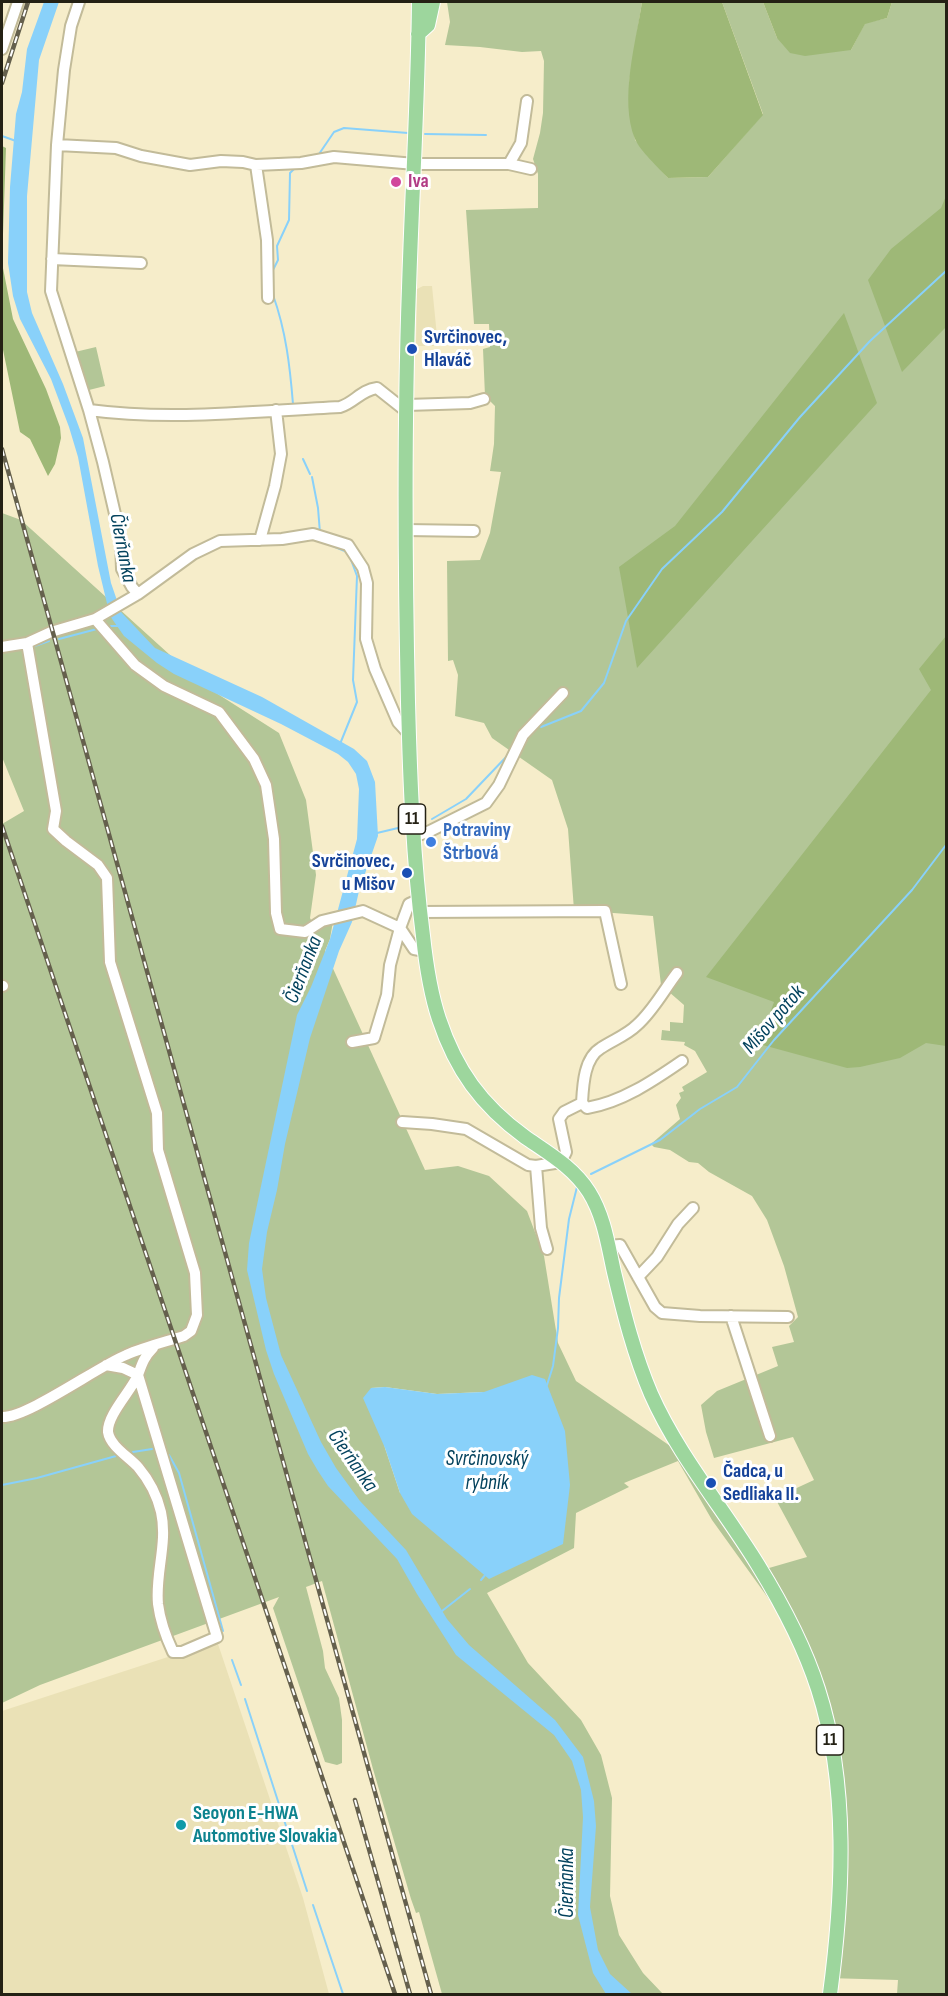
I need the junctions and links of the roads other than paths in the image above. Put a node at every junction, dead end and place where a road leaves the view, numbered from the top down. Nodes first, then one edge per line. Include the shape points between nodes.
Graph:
1 (18, 2) edge
2 (79, 2) edge
3 (419, 2) edge
4 (433, 2) edge
5 (418, 34) junction
6 (2, 48) edge
7 (528, 101) dead end
8 (57, 145) junction
9 (415, 164) junction
10 (510, 164) junction
11 (256, 165) junction
12 (531, 169) dead end
13 (52, 259) junction
14 (141, 263) dead end
15 (268, 298) dead end
16 (484, 399) dead end
17 (407, 408) junction
18 (88, 410) junction
19 (276, 410) junction
20 (406, 530) junction
21 (474, 531) dead end
22 (260, 540) junction
23 (136, 595) junction
24 (94, 619) junction
25 (27, 643) junction
26 (2, 647) edge
27 (563, 693) dead end
28 (409, 734) junction
29 (413, 837) junction
30 (419, 906) junction
31 (400, 928) junction
32 (425, 951) junction
33 (676, 972) dead end
34 (621, 984) dead end
35 (352, 1042) dead end
36 (682, 1061) dead end
37 (582, 1103) junction
38 (402, 1122) dead end
39 (561, 1162) junction
40 (536, 1166) junction
41 (693, 1208) dead end
42 (608, 1246) junction
43 (547, 1249) dead end
44 (638, 1277) junction
45 (731, 1316) junction
46 (788, 1317) dead end
47 (155, 1346) junction
48 (106, 1365) junction
49 (138, 1375) junction
50 (2, 1417) edge
51 (770, 1436) dead end
52 (830, 1995) edge

1 - 6 street
2 - 8 street via 71,26
3 - 5 main road, 11
4 - 5 main road via 428,25
5 - 9 main road, 11
7 - 10 street via 521,143
8 - 11 street via 116,148 190,165 221,161
8 - 13 street
9 - 10 street
9 - 11 street via 334,157
9 - 17 main road, 11
10 - 12 street
11 - 15 street via 267,240
13 - 14 street
13 - 18 street via 51,291
16 - 17 street via 470,404
17 - 19 street via 376,388 340,407
17 - 20 main road, 11
18 - 19 street via 173,415
18 - 23 street via 115,509 122,569
19 - 22 street via 281,453
20 - 21 street
20 - 28 main road, 11
22 - 23 street via 220,541 192,554
22 - 28 street via 313,534 348,545 356,555 367,584 366,639 398,722
23 - 24 street
24 - 25 street
24 - 31 street via 135,665 164,686 219,712 254,759 266,785 280,929 305,932 322,921 363,911
25 - 26 street
25 - 47 street via 56,811 53,829 98,865 107,878 110,962 157,1113 158,1150 195,1274 198,1306 191,1331
27 - 29 street via 523,735 486,803
28 - 29 main road, 11
29 - 30 main road, 11
30 - 31 street via 409,904
30 - 32 main road, 11
30 - 34 street via 605,911
31 - 32 street via 414,949
31 - 35 street via 385,1005 374,1038
32 - 39 main road, 11 via 440,1022 470,1084 503,1120
33 - 37 street via 636,1027 591,1057
36 - 37 street via 648,1084 602,1105 587,1108
37 - 39 street via 559,1119 566,1152
38 - 40 street via 466,1129 506,1154
39 - 40 street
39 - 42 main road, 11 via 593,1199
40 - 43 street via 541,1228
41 - 44 street
42 - 44 street via 620,1245
42 - 52 main road, 11 via 631,1338 657,1405 679,1446 778,1599 820,1696 833,1755 841,1844
44 - 45 street via 662,1313
45 - 46 street
45 - 51 street
47 - 48 street
47 - 49 street via 140,1364
48 - 49 street
48 - 50 street via 34,1406
49 - 49 street via 217,1637 182,1652 173,1652 166,1638 158,1603 164,1538 155,1492 108,1433 111,1420

